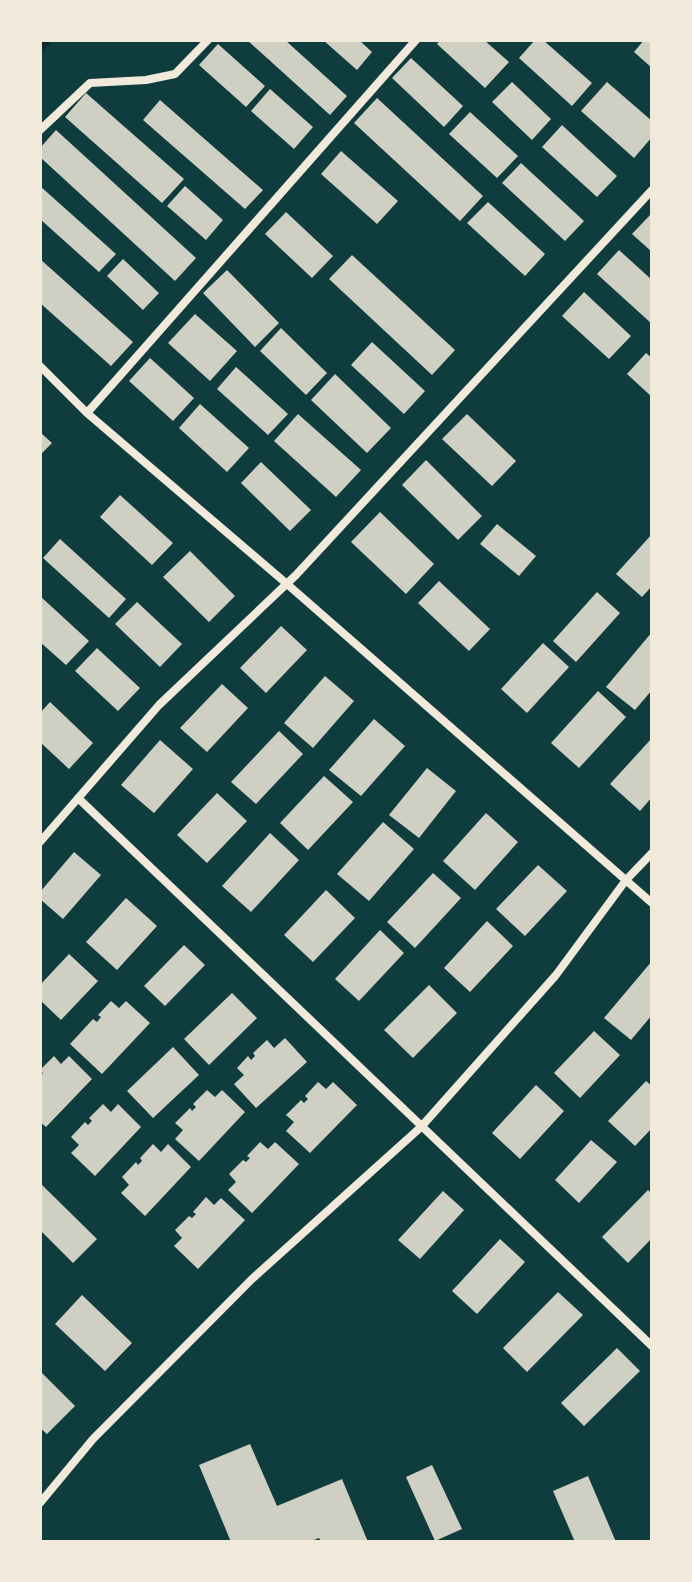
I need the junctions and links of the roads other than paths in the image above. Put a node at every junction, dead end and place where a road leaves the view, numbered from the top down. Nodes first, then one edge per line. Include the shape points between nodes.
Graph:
1 (208, 40) edge
2 (416, 40) edge
3 (40, 130) edge
4 (652, 190) edge
5 (40, 366) edge
6 (87, 413) junction
7 (287, 584) junction
8 (78, 798) junction
9 (40, 842) edge
10 (652, 853) edge
11 (626, 880) junction
12 (652, 903) edge
13 (421, 1127) junction
14 (652, 1346) edge
15 (40, 1503) edge

1 - 3 street via 175,74 90,83
2 - 6 street
4 - 7 street
5 - 6 street
6 - 7 street
7 - 8 street via 159,705
7 - 11 street
8 - 9 street
8 - 13 street
10 - 11 street
11 - 12 street
11 - 13 street via 556,975
13 - 14 street
13 - 15 street via 252,1279 93,1439

